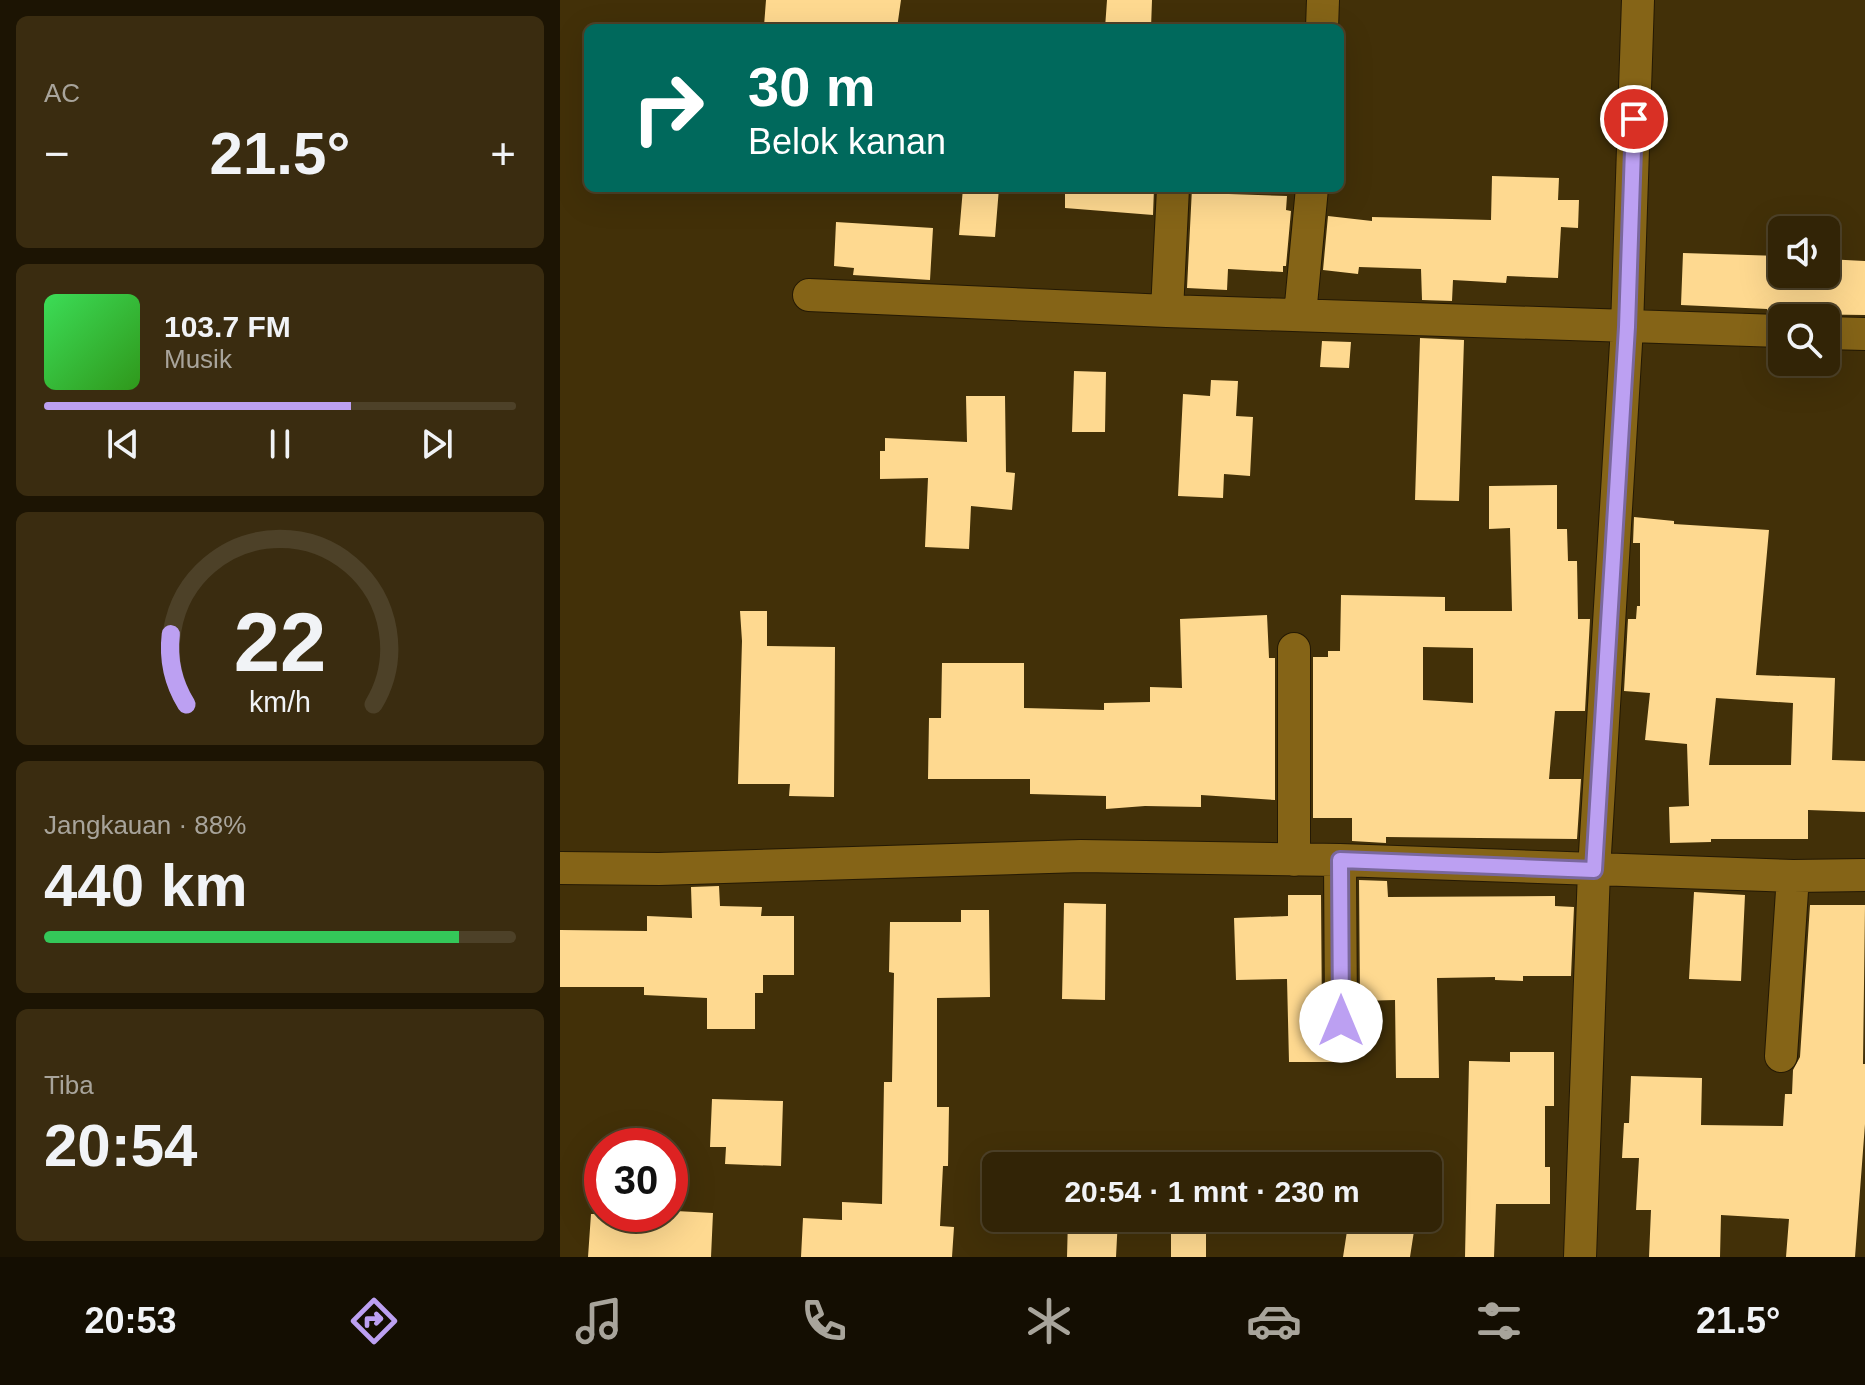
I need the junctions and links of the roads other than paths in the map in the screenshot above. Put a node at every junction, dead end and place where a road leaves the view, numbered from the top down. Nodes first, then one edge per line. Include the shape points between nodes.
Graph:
1 (1323, 0) edge
2 (1638, 0) edge
3 (1322, 24) edge
4 (1173, 192) edge
5 (1312, 192) edge
6 (809, 295) dead end
7 (1167, 311) junction
8 (1300, 315) junction
9 (1627, 327) junction
10 (1768, 331) edge
11 (1840, 333) edge
12 (1865, 334) edge
13 (1294, 649) dead end
14 (1294, 860) junction
15 (1340, 860) junction
16 (560, 868) edge
17 (1594, 870) junction
18 (1865, 875) edge
19 (1793, 876) junction
20 (1341, 1021) dead end
21 (1781, 1056) dead end
22 (1580, 1257) edge

1 - 3 street
2 - 9 street
4 - 7 street
5 - 8 street
6 - 7 street
7 - 8 street
8 - 9 street
9 - 10 street
9 - 17 street
11 - 12 street
13 - 14 street
14 - 15 street
14 - 16 street via 1081,856
15 - 17 street
15 - 20 street
17 - 19 street
17 - 22 street
18 - 19 street
19 - 21 street

